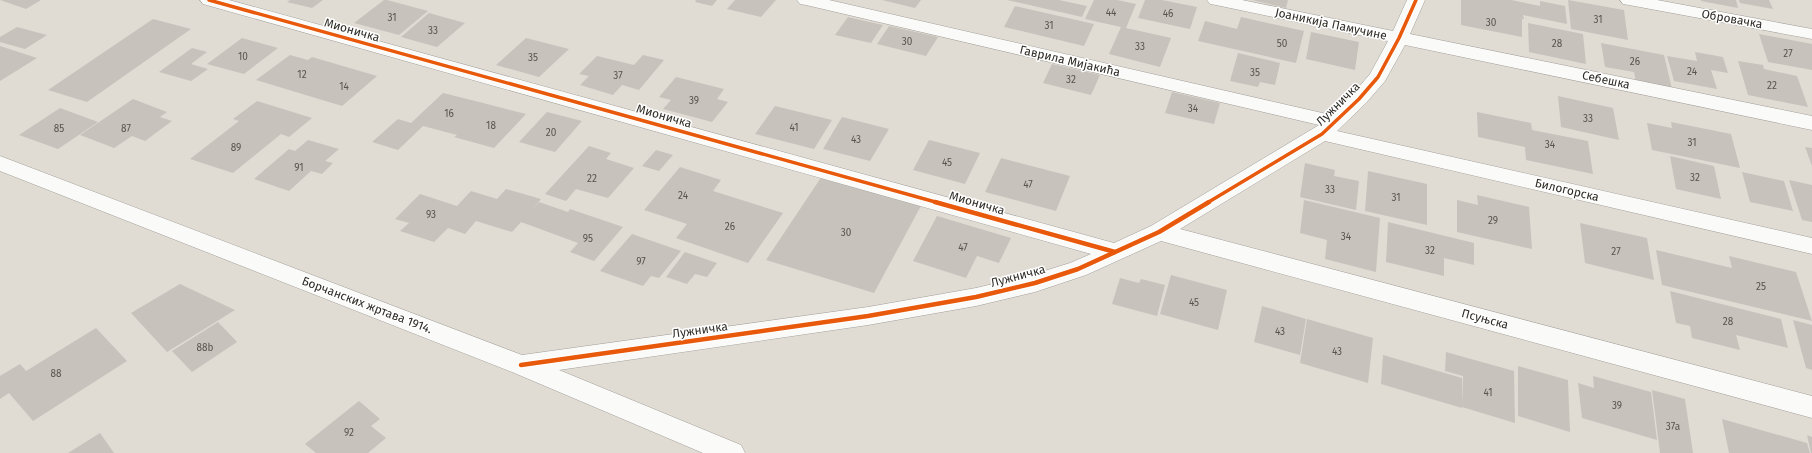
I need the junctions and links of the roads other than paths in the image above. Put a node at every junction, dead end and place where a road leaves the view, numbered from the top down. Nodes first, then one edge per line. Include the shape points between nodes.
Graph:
1 (209, 0) edge
2 (806, 0) edge
3 (1216, 0) edge
4 (1416, 0) edge
5 (1629, 0) edge
6 (1812, 34) edge
7 (1399, 38) junction
8 (1812, 123) edge
9 (1328, 128) junction
10 (0, 163) edge
11 (1159, 232) junction
12 (1812, 246) edge
13 (1115, 252) junction
14 (522, 365) junction
15 (1812, 407) edge
16 (732, 453) edge

1 - 13 street, Мионичка
2 - 9 street, Гаврила Мијакића
3 - 7 street, Јоаникија Памучине
4 - 7 street, Лужничка
5 - 6 street, Обровачка
7 - 8 street, Себешка
7 - 9 street, Лужничка via 1378,77
9 - 11 street, Лужничка
9 - 12 street, Билогорска
10 - 14 street, Борчанских жртава 1914.
11 - 13 street, Лужничка
11 - 15 street, Псуњска
13 - 14 street, Лужничка via 1078,269 1036,283 976,297 868,316
14 - 16 street, Борчанских жртава 1914.

